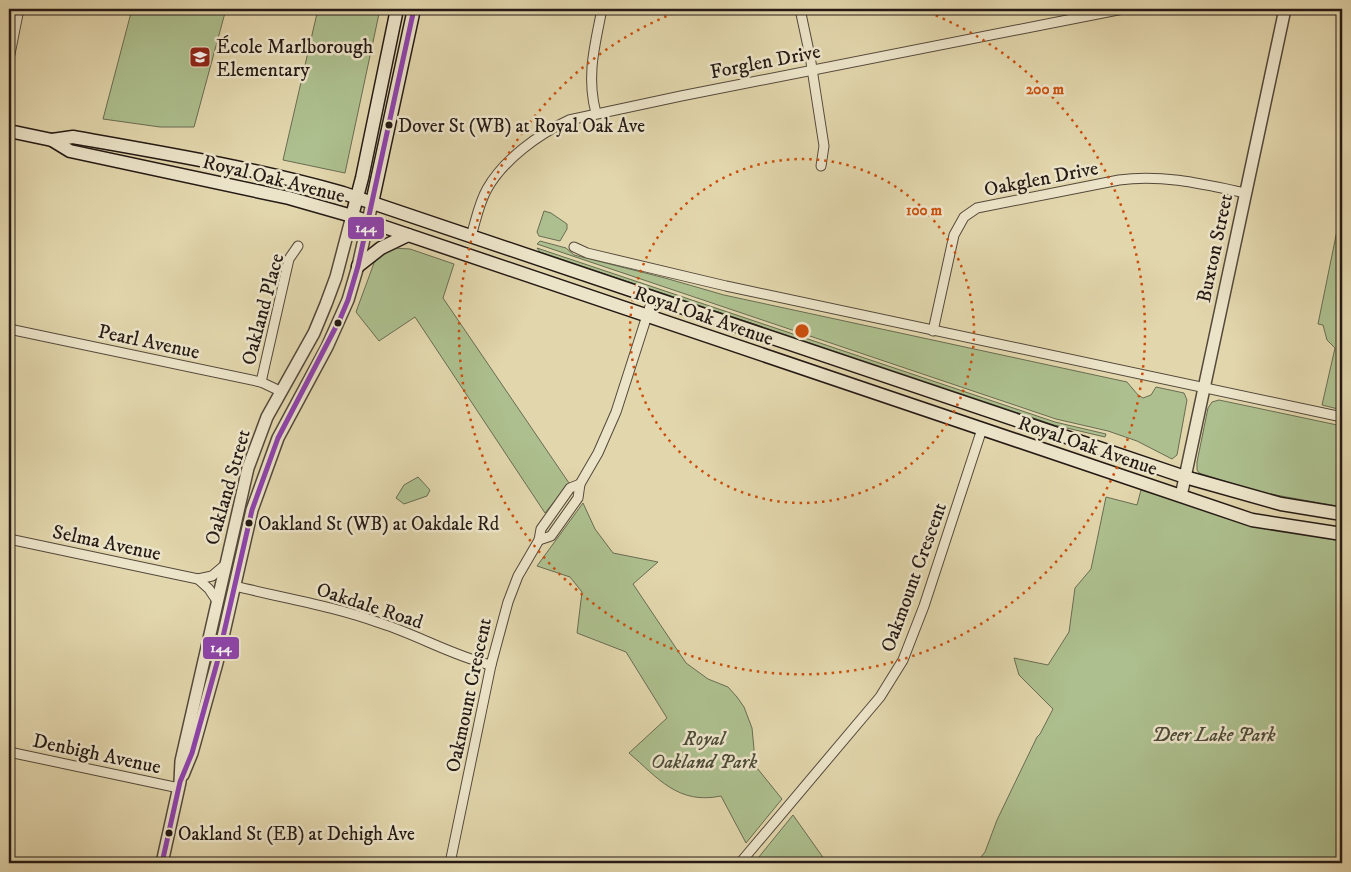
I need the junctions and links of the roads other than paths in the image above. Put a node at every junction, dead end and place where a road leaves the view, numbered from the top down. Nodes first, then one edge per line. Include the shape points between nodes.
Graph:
1 (19, 9) edge
2 (397, 9) edge
3 (414, 9) edge
4 (602, 9) edge
5 (800, 9) edge
6 (1123, 9) edge
7 (1285, 9) edge
8 (9, 59) edge
9 (812, 70) junction
10 (596, 113) junction
11 (9, 132) edge
12 (52, 140) junction
13 (821, 166) dead end
14 (1245, 193) junction
15 (357, 198) junction
16 (372, 203) junction
17 (352, 216) junction
18 (368, 221) junction
19 (408, 235) junction
20 (471, 236) junction
21 (298, 246) dead end
22 (574, 248) dead end
23 (358, 266) junction
24 (653, 297) junction
25 (647, 316) junction
26 (9, 329) edge
27 (933, 331) junction
28 (261, 382) junction
29 (1204, 389) junction
30 (280, 391) junction
31 (1342, 417) edge
32 (982, 429) junction
33 (1185, 477) junction
34 (1181, 496) junction
35 (1342, 514) edge
36 (1342, 534) edge
37 (9, 539) edge
38 (225, 565) junction
39 (198, 580) junction
40 (235, 586) junction
41 (217, 601) junction
42 (492, 664) junction
43 (9, 752) edge
44 (180, 785) junction
45 (162, 863) edge
46 (450, 863) edge
47 (740, 863) edge

1 - 8 street
2 - 15 main road
3 - 16 main road
4 - 10 street via 591,64
5 - 9 street
6 - 9 street, Forglen Drive
7 - 14 street, Buxton Street
9 - 10 street, Forglen Drive
9 - 13 street via 824,146
10 - 20 street, Forglen Drive via 553,128 513,158 487,189
11 - 12 main road, Royal Oak Avenue
12 - 15 main road, Royal Oak Avenue via 73,137 220,163
12 - 17 main road, Royal Oak Avenue via 70,151 289,198
14 - 27 street, Oakglen Drive via 1186,181 1141,178 977,208 964,217 954,235
14 - 29 street, Buxton Street
15 - 16 main road, Royal Oak Avenue
15 - 17 main road
16 - 18 street, Oakland Street
16 - 20 main road, Royal Oak Avenue
17 - 18 main road, Royal Oak Avenue
17 - 30 street, Oakland Street via 326,304
18 - 19 main road, Royal Oak Avenue
18 - 23 street, Oakland Street
19 - 23 main road via 381,248
19 - 25 main road, Royal Oak Avenue
20 - 24 main road, Royal Oak Avenue
21 - 28 street, Oakland Place via 289,259
22 - 27 street, Royal Oak Avenue via 726,286
23 - 40 street, Oakland Street via 340,318 270,456 252,510
24 - 25 street, Oakmount Crescent
24 - 33 main road, Royal Oak Avenue
25 - 32 main road, Royal Oak Avenue
25 - 42 street, Oakmount Crescent via 616,412 598,453 580,484 570,488 541,529 539,540 525,562 504,613
26 - 28 street, Pearl Avenue
27 - 29 street, Royal Oak Avenue
28 - 30 street, Pearl Avenue
29 - 31 street, Royal Oak Avenue
29 - 33 street, Buxton Street
30 - 38 street, Oakland Street via 248,468
32 - 34 main road, Royal Oak Avenue
32 - 47 street, Oakmount Crescent via 903,660 880,697
33 - 34 street, Buxton Street
33 - 35 main road, Royal Oak Avenue via 1281,504
34 - 36 main road, Royal Oak Avenue via 1252,520
37 - 39 street, Selma Avenue
38 - 39 street via 212,576
38 - 40 street
38 - 41 street, Oakland Street
39 - 41 street
40 - 41 street
40 - 42 street, Oakdale Road via 357,615
40 - 44 street, Oakland Street via 218,663
41 - 44 street, Oakland Street via 181,761
42 - 46 street, Oakmount Crescent
43 - 44 street, Denbigh Avenue
44 - 45 street, Oakland Street

